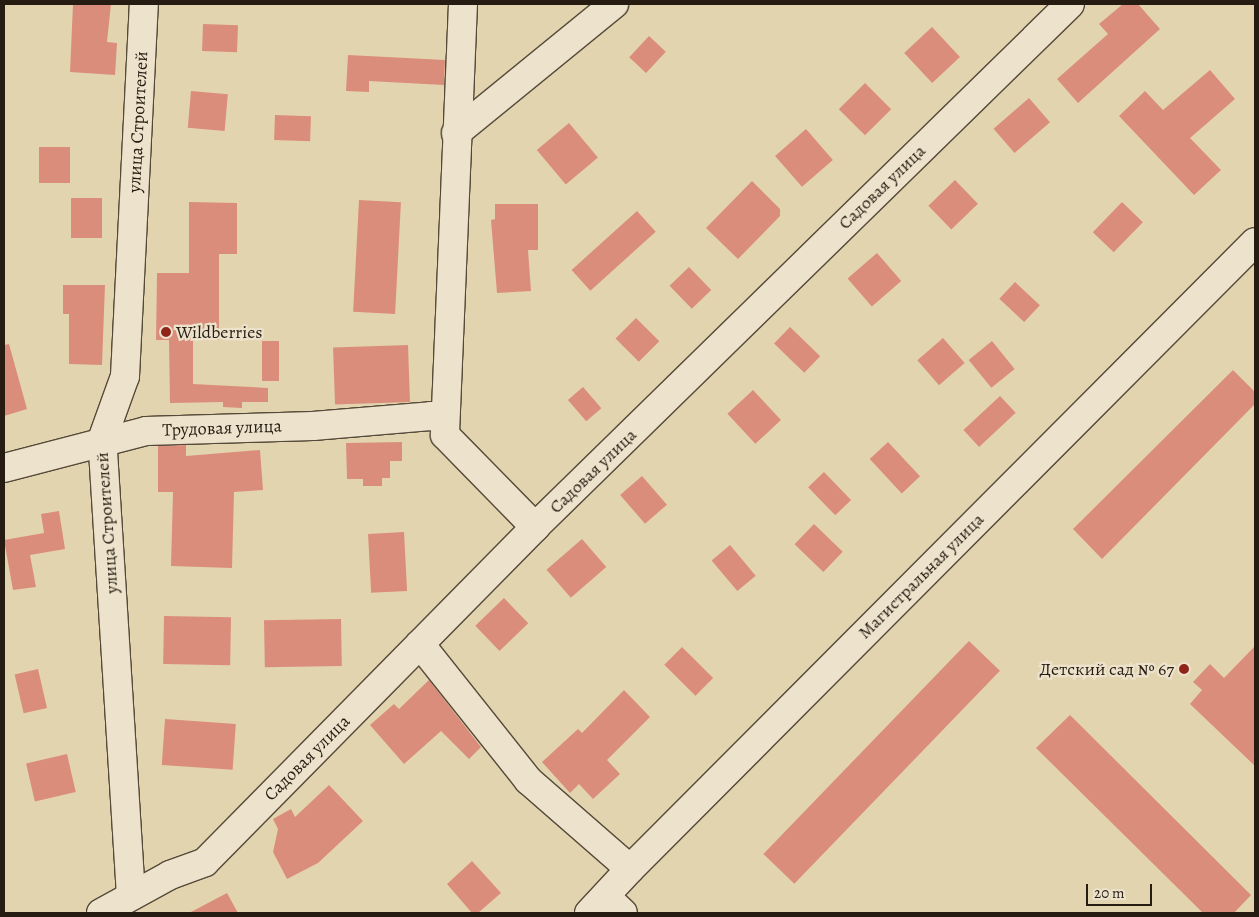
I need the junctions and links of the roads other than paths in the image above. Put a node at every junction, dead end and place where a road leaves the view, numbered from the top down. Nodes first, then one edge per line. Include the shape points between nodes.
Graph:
1 (144, 4) edge
2 (463, 4) edge
3 (614, 4) edge
4 (1070, 4) edge
5 (456, 133) junction
6 (1255, 242) edge
7 (444, 419) junction
8 (102, 440) junction
9 (4, 468) edge
10 (535, 527) junction
11 (420, 644) junction
12 (630, 869) junction
13 (130, 896) junction
14 (606, 908) edge
15 (101, 913) edge

1 - 8 street, улица Строителей via 125,376
2 - 5 street
3 - 5 street
4 - 10 street, Садовая улица
5 - 7 street
6 - 12 street, Магистральная улица
7 - 8 street, Трудовая улица via 431,416 313,426 146,431
7 - 10 street via 445,435
8 - 9 street, Трудовая улица
8 - 13 street, улица Строителей
10 - 11 street, Садовая улица
11 - 12 street via 528,780
11 - 13 street, Садовая улица via 205,862
12 - 14 street, Магистральная улица
13 - 15 street, Садовая улица

